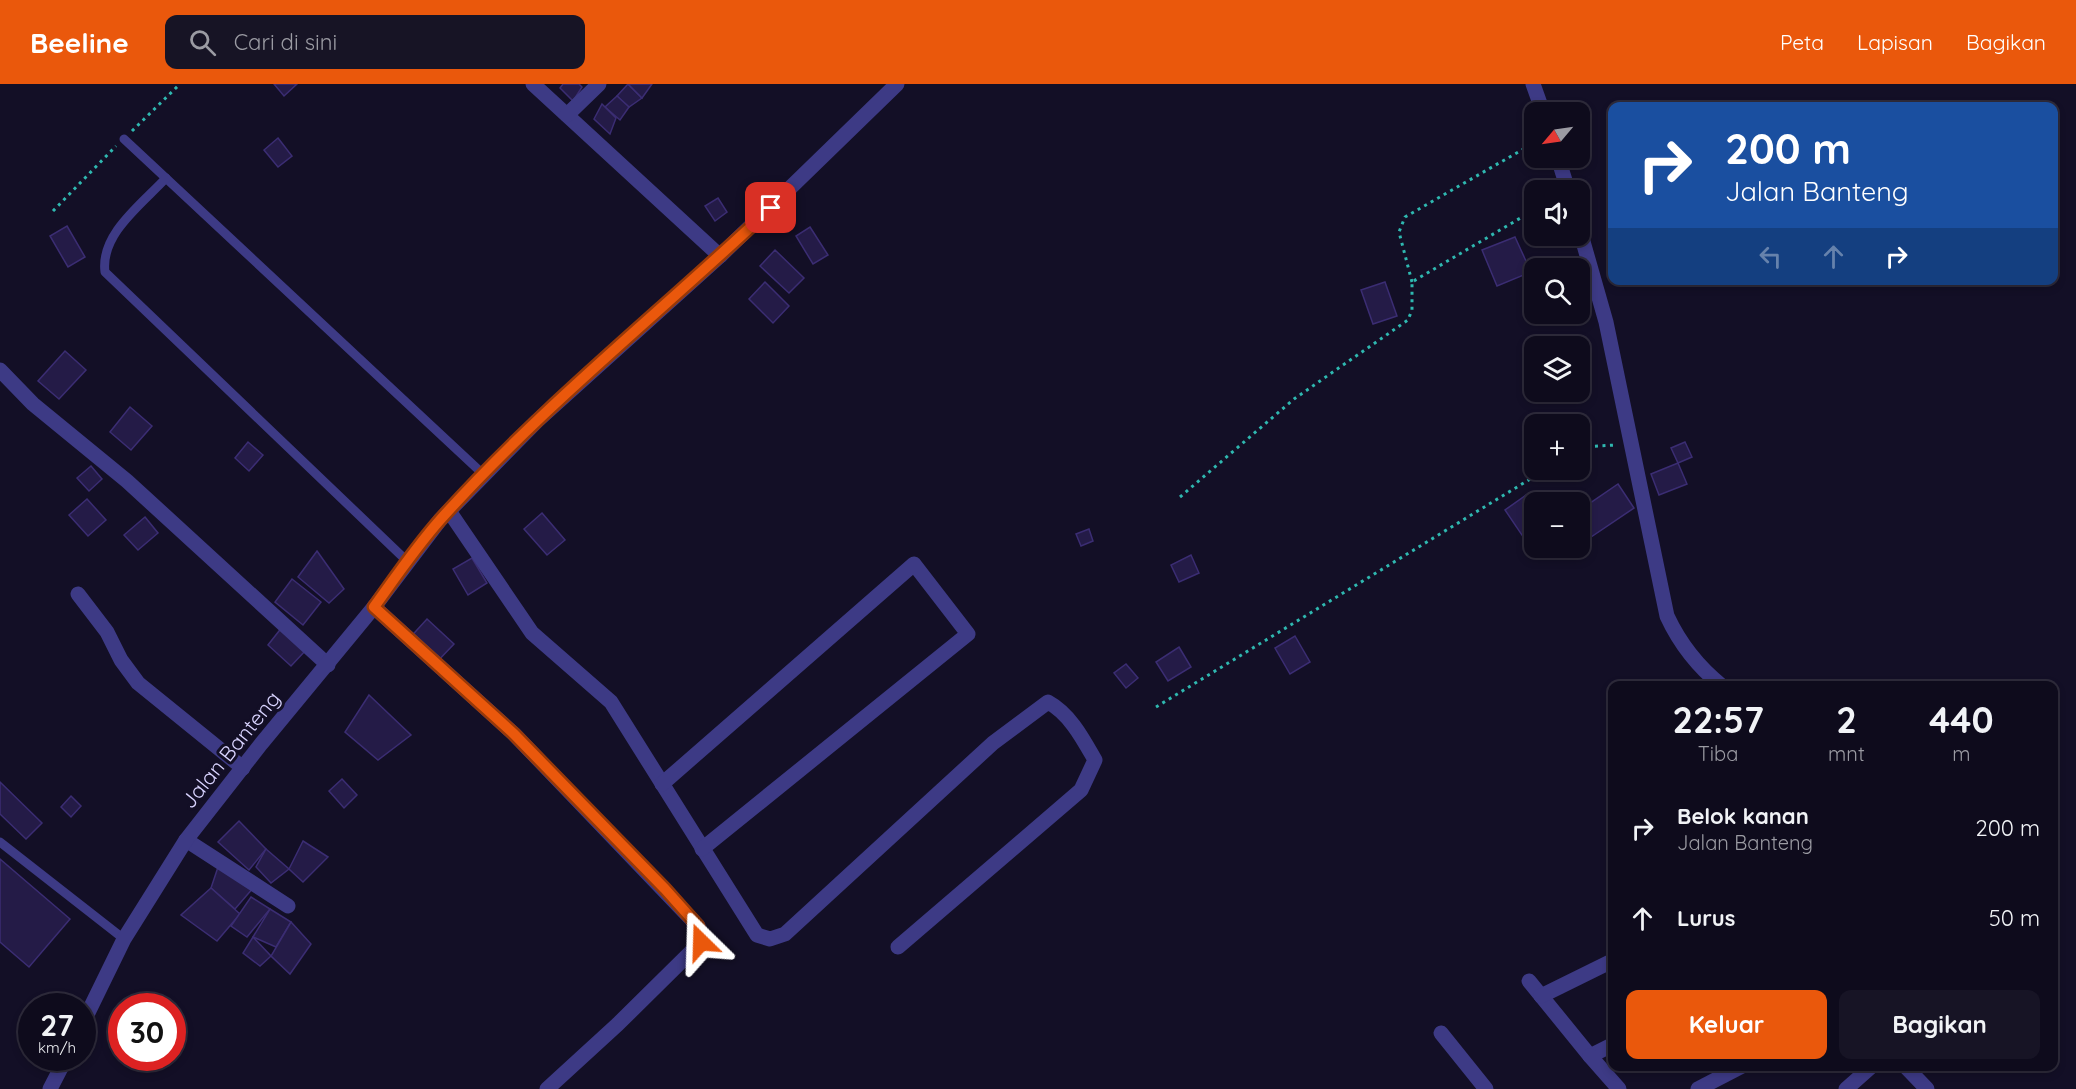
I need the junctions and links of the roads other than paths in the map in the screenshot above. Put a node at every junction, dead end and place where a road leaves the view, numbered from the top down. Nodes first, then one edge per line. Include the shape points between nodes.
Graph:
1 (533, 84) edge
2 (599, 84) edge
3 (897, 84) edge
4 (1535, 85) edge
5 (1540, 102) edge
6 (567, 115) junction
7 (124, 139) dead end
8 (166, 178) junction
9 (1584, 246) edge
10 (720, 256) junction
11 (0, 370) edge
12 (483, 474) junction
13 (445, 515) junction
14 (408, 562) junction
15 (78, 594) dead end
16 (374, 607) junction
17 (328, 664) junction
18 (1717, 681) edge
19 (243, 768) junction
20 (662, 784) junction
21 (186, 840) junction
22 (0, 842) edge
23 (702, 849) junction
24 (288, 906) dead end
25 (124, 939) junction
26 (898, 947) dead end
27 (1608, 963) edge
28 (1529, 981) dead end
29 (96, 996) edge
30 (1541, 996) junction
31 (1441, 1033) dead end
32 (1608, 1047) edge
33 (1590, 1056) junction
34 (59, 1071) edge
35 (1732, 1071) edge
36 (1866, 1071) edge
37 (1910, 1071) edge
38 (50, 1089) edge
39 (547, 1089) edge
40 (1486, 1089) edge
41 (1619, 1089) edge
42 (1698, 1089) edge
43 (1846, 1089) edge
44 (1927, 1089) edge

1 - 6 street
2 - 6 street
3 - 10 street, Jalan Banteng
4 - 5 street
6 - 10 street
7 - 8 lane
8 - 12 lane
8 - 14 lane via 112,236 103,260 105,272
9 - 18 street via 1606,322 1667,616 1690,656
10 - 12 street, Jalan Banteng
11 - 17 street via 33,404 127,481
12 - 13 street, Jalan Banteng
13 - 14 street, Jalan Banteng
13 - 20 street via 532,633 610,702
14 - 16 street, Jalan Banteng
15 - 19 street via 138,682
16 - 17 street, Jalan Banteng
16 - 39 street via 514,734 698,926 701,942
17 - 19 street, Jalan Banteng
19 - 21 street, Jalan Banteng
20 - 23 street
20 - 23 street via 914,564 968,634
21 - 24 street
21 - 25 street, Jalan Banteng
22 - 25 lane
23 - 26 street via 757,935 770,939 785,934 993,743 1048,702 1058,708 1095,760 1081,790
25 - 29 street, Jalan Banteng
27 - 30 street
28 - 30 street
30 - 33 street
31 - 40 street
32 - 33 street
33 - 41 street
34 - 38 street
35 - 42 street
36 - 43 street
37 - 44 street

